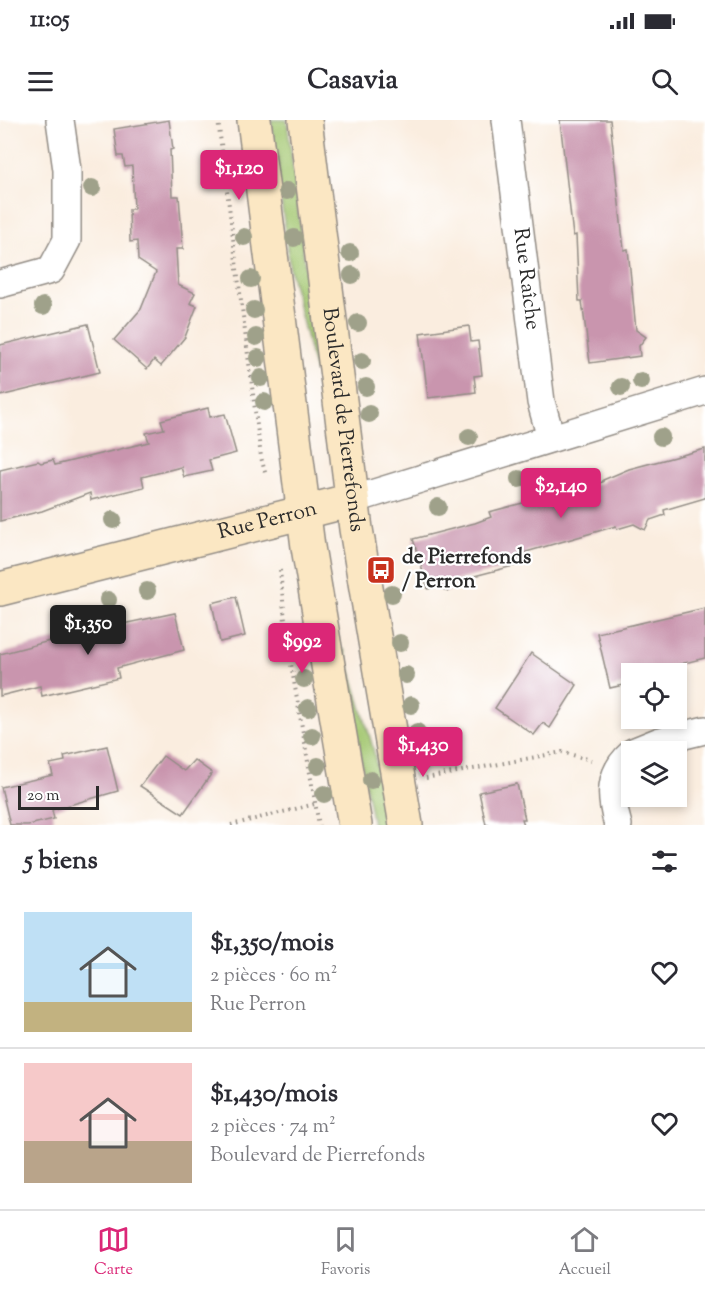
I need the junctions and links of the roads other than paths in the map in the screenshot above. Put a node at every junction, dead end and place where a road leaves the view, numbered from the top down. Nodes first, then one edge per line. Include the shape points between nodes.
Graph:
1 (60, 120) edge
2 (254, 120) edge
3 (305, 120) edge
4 (506, 120) edge
5 (0, 284) edge
6 (705, 391) edge
7 (551, 438) junction
8 (352, 500) junction
9 (303, 513) junction
10 (0, 589) edge
11 (705, 730) edge
12 (660, 741) edge
13 (621, 762) edge
14 (355, 825) edge
15 (406, 825) edge
16 (618, 825) edge

1 - 5 street via 67,170 68,240 51,270
2 - 9 main road
3 - 8 main road, Boulevard de Pierrefonds
4 - 7 street, Rue Raîche via 542,402
6 - 7 street, Rue Perron
7 - 8 street, Rue Perron
8 - 9 main road, Rue Perron
8 - 15 main road, Boulevard de Pierrefonds
9 - 10 main road, Rue Perron
9 - 14 main road
11 - 12 street
13 - 16 street via 612,783

